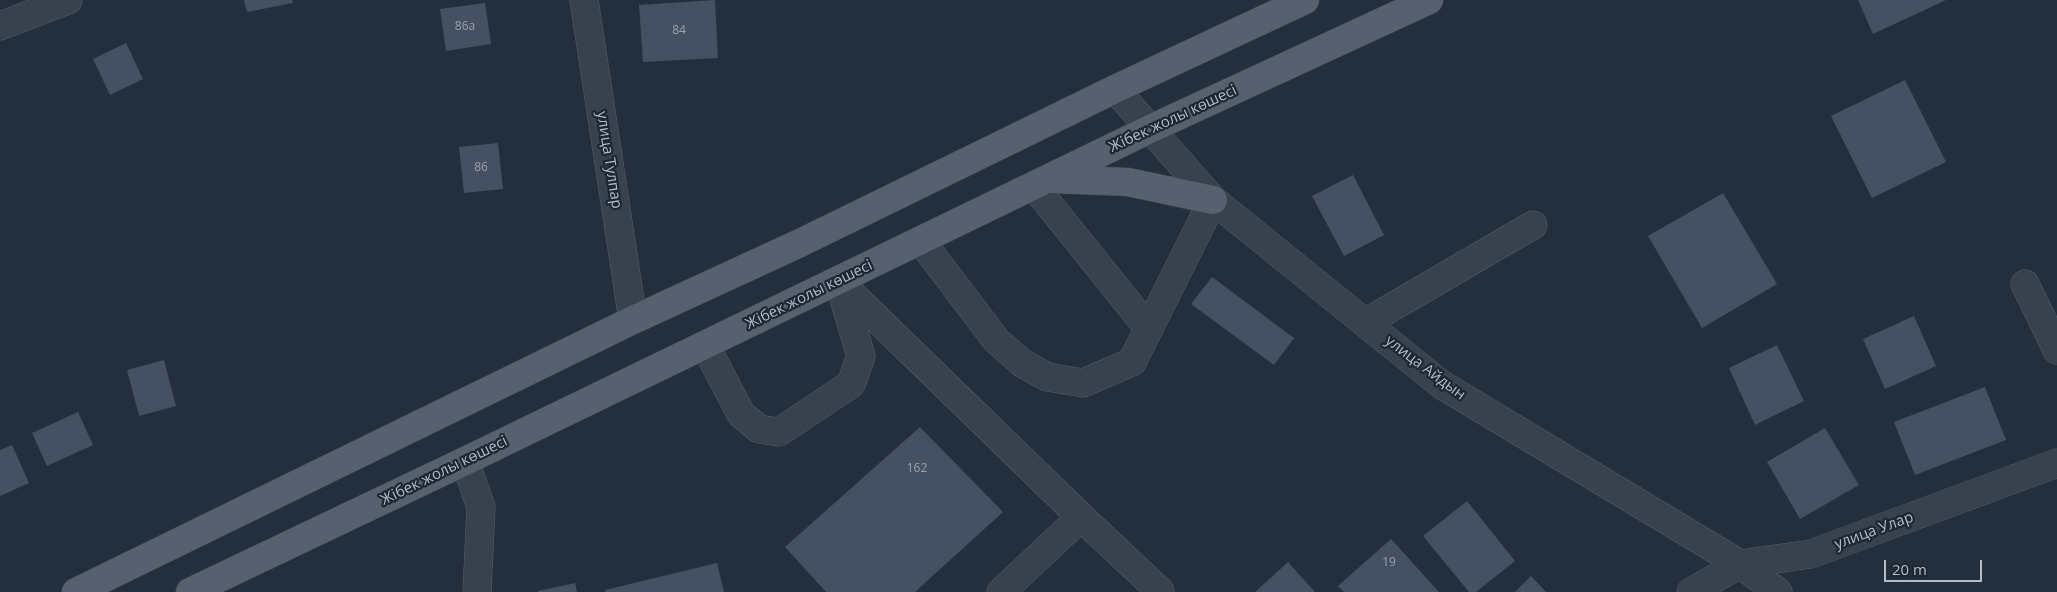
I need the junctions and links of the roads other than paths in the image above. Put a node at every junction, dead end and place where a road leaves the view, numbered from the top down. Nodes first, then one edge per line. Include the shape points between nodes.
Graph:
1 (68, 0) edge
2 (584, 0) edge
3 (1305, 0) edge
4 (1429, 0) edge
5 (0, 26) edge
6 (1115, 89) junction
7 (1150, 129) junction
8 (1040, 182) junction
9 (1213, 200) junction
10 (1533, 226) dead end
11 (921, 241) junction
12 (838, 280) junction
13 (2025, 284) dead end
14 (633, 320) junction
15 (1364, 323) junction
16 (1149, 328) junction
17 (705, 345) junction
18 (2057, 350) edge
19 (465, 461) junction
20 (2057, 463) edge
21 (1081, 518) junction
22 (1740, 564) junction
23 (1160, 591) edge
24 (76, 592) edge
25 (190, 592) edge
26 (477, 592) edge
27 (1001, 592) edge
28 (1691, 592) edge
29 (1778, 592) edge

1 - 5 street
2 - 14 street, улица Тулпар
3 - 6 main road
4 - 7 main road, Жібек жолы көшесі
6 - 7 street, улица Айдын
6 - 14 main road via 800,243
7 - 8 main road, Жібек жолы көшесі
7 - 9 street, улица Айдын
8 - 9 main road via 1128,182
8 - 11 main road, Жібек жолы көшесі
8 - 16 street
9 - 15 street, улица Айдын
9 - 16 street
10 - 15 street
11 - 12 main road, Жібек жолы көшесі
11 - 16 street via 996,340 1022,363 1047,377 1083,382 1132,362
12 - 17 main road, Жібек жолы көшесі
12 - 17 street via 861,356 851,384 779,432 760,429 742,414
12 - 21 street
13 - 18 street
14 - 24 main road
15 - 22 street, улица Айдын via 1442,385
17 - 19 main road, Жібек жолы көшесі
19 - 25 main road, Жібек жолы көшесі
19 - 26 street via 481,507
20 - 22 street, улица Улар via 1811,554
21 - 23 street
21 - 27 street
22 - 28 street, улица Улар
22 - 29 street, улица Айдын

